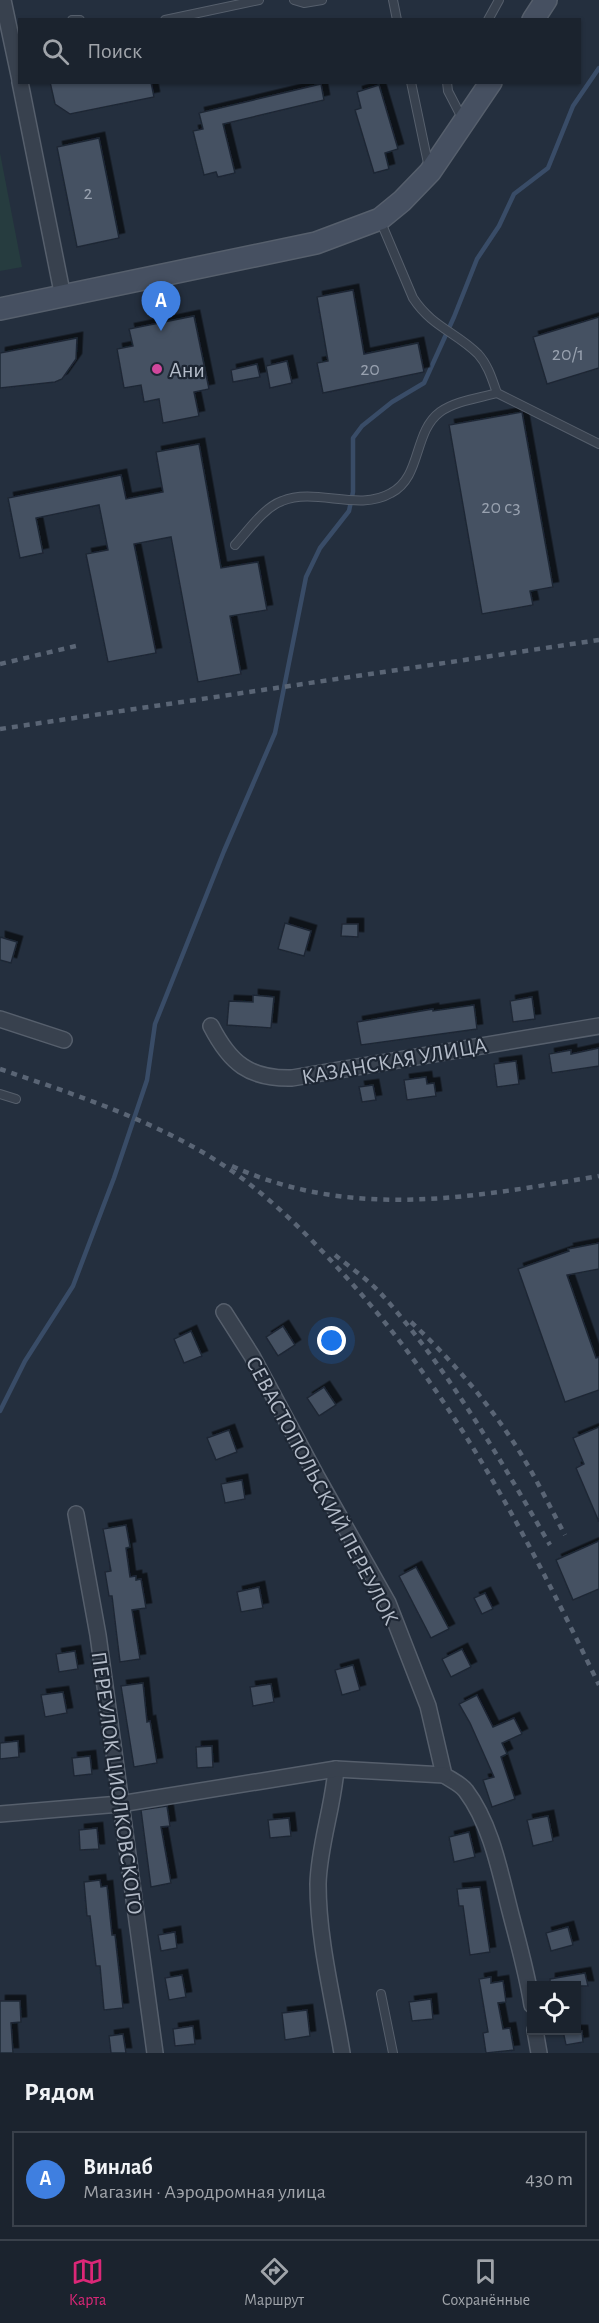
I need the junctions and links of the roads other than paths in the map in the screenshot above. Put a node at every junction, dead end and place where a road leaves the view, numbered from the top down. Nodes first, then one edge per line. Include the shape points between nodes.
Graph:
1 (3, 0) edge
2 (260, 0) edge
3 (294, 0) edge
4 (322, 0) edge
5 (393, 0) edge
6 (499, 0) edge
7 (546, 0) edge
8 (174, 18) edge
9 (397, 18) edge
10 (489, 18) edge
11 (534, 18) edge
12 (15, 30) edge
13 (18, 61) edge
14 (21, 84) edge
15 (411, 84) edge
16 (447, 84) edge
17 (490, 84) edge
18 (465, 122) junction
19 (430, 172) junction
20 (380, 219) junction
21 (63, 297) junction
22 (0, 309) edge
23 (497, 393) junction
24 (599, 444) edge
25 (235, 545) dead end
26 (0, 1019) edge
27 (211, 1026) dead end
28 (599, 1026) edge
29 (64, 1040) dead end
30 (0, 1094) edge
31 (16, 1099) dead end
32 (224, 1312) dead end
33 (76, 1514) dead end
34 (336, 1770) junction
35 (444, 1775) junction
36 (120, 1804) junction
37 (0, 1814) edge
38 (528, 1981) edge
39 (381, 1994) dead end
40 (536, 2035) edge
41 (155, 2053) edge
42 (342, 2053) edge
43 (393, 2053) edge
44 (539, 2053) edge

1 - 12 street
2 - 8 lane
3 - 4 lane
5 - 9 lane
6 - 10 lane
7 - 11 street
12 - 13 street
14 - 21 street
15 - 19 lane
16 - 18 lane
17 - 18 street
18 - 19 street
19 - 20 street
20 - 21 street via 316,243
20 - 23 lane via 413,298 431,321 479,356
21 - 22 street
23 - 24 lane
23 - 25 lane via 440,412 429,426 407,480 390,494 362,500 306,497 282,501
26 - 29 street
27 - 28 street, КАЗАНСКАЯ УЛИЦА via 222,1049 233,1060 249,1070 276,1078
30 - 31 lane
32 - 35 street, СЕВАСТОПОЛЬСКИЙ ПЕРЕУЛОК via 388,1603 428,1706
33 - 36 street, ПЕРЕУЛОК ЦИОЛКОВСКОГО via 98,1635
34 - 35 street
34 - 36 street
34 - 42 street via 318,1883
35 - 38 street via 465,1789 477,1807 500,1872
36 - 37 street
36 - 41 street, ПЕРЕУЛОК ЦИОЛКОВСКОГО
39 - 43 lane
40 - 44 street

